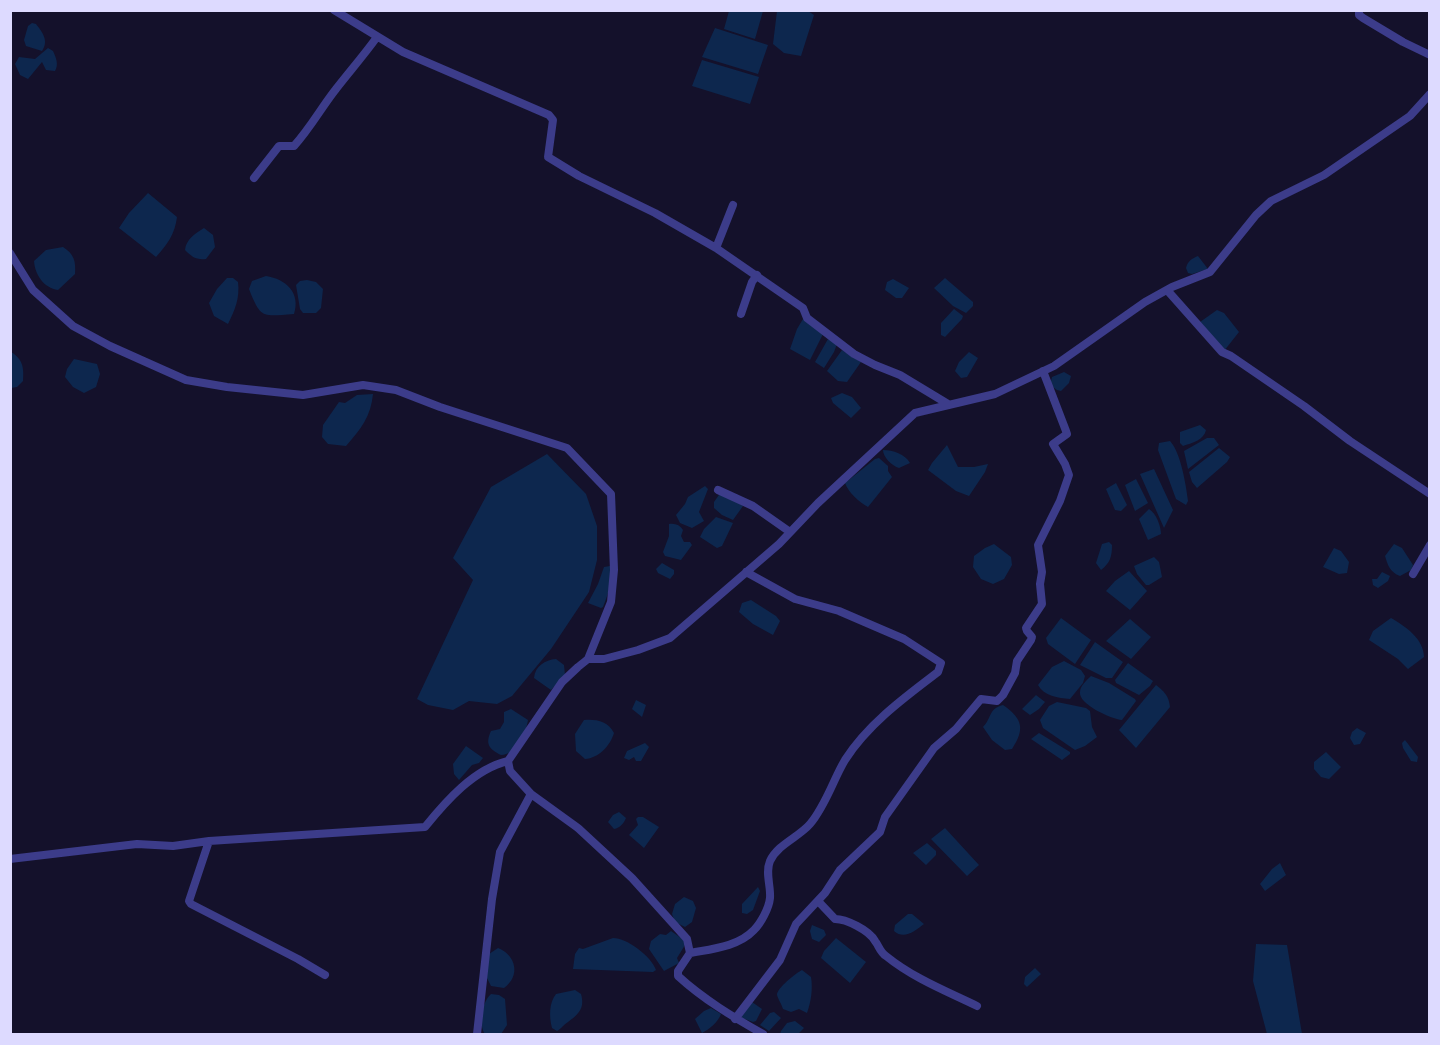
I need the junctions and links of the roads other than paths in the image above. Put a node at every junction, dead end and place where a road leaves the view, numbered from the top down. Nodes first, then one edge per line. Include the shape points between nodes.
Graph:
1 (334, 10) edge
2 (1359, 10) edge
3 (377, 37) junction
4 (1430, 55) edge
5 (1430, 94) edge
6 (254, 178) dead end
7 (733, 205) dead end
8 (716, 248) junction
9 (10, 253) edge
10 (757, 275) junction
11 (1167, 290) junction
12 (741, 314) dead end
13 (1043, 371) junction
14 (948, 404) junction
15 (718, 489) dead end
16 (1430, 494) edge
17 (790, 532) junction
18 (1430, 545) edge
19 (746, 572) junction
20 (1413, 574) dead end
21 (588, 659) junction
22 (508, 761) junction
23 (531, 794) junction
24 (209, 842) junction
25 (10, 859) edge
26 (818, 901) junction
27 (690, 953) junction
28 (326, 975) dead end
29 (977, 1006) dead end
30 (735, 1019) junction
31 (477, 1035) edge
32 (763, 1035) edge

1 - 3 street
2 - 4 street via 1363,18
3 - 6 street via 312,126 294,146 279,146
3 - 8 street via 549,115 553,120 548,157
5 - 11 street via 1410,117 1324,175 1271,201 1209,272
7 - 8 street
8 - 10 street
9 - 21 street via 33,290 74,326 186,380 303,395 363,385 396,390 567,448 611,494 611,602
10 - 12 street
10 - 14 street via 803,308 807,318 854,354 900,375
11 - 13 street
11 - 16 street via 1222,352
13 - 14 street via 995,394
13 - 26 street via 1066,431 1053,444 1069,475 1038,545 1042,604 1026,628 1031,640 1003,695 997,701 981,699 934,748 885,818 880,832 840,870
14 - 17 street via 915,413
15 - 17 street via 753,506
17 - 19 street
18 - 20 street
19 - 21 street via 670,638 615,656
19 - 27 street via 795,599 839,611 904,639 941,663 938,672 892,708 859,742 809,826 776,853 770,862 767,910 754,930 721,948
21 - 22 street via 562,682
22 - 23 street via 510,771
22 - 24 street via 478,775 445,803 425,827
23 - 27 street via 578,828 632,878 687,939
23 - 31 street via 500,852
24 - 25 street via 137,844
24 - 28 street via 190,904
26 - 29 street via 835,920 858,926 872,937 883,954 923,981
26 - 30 street via 796,924 780,960
27 - 30 street via 678,976
30 - 32 street

